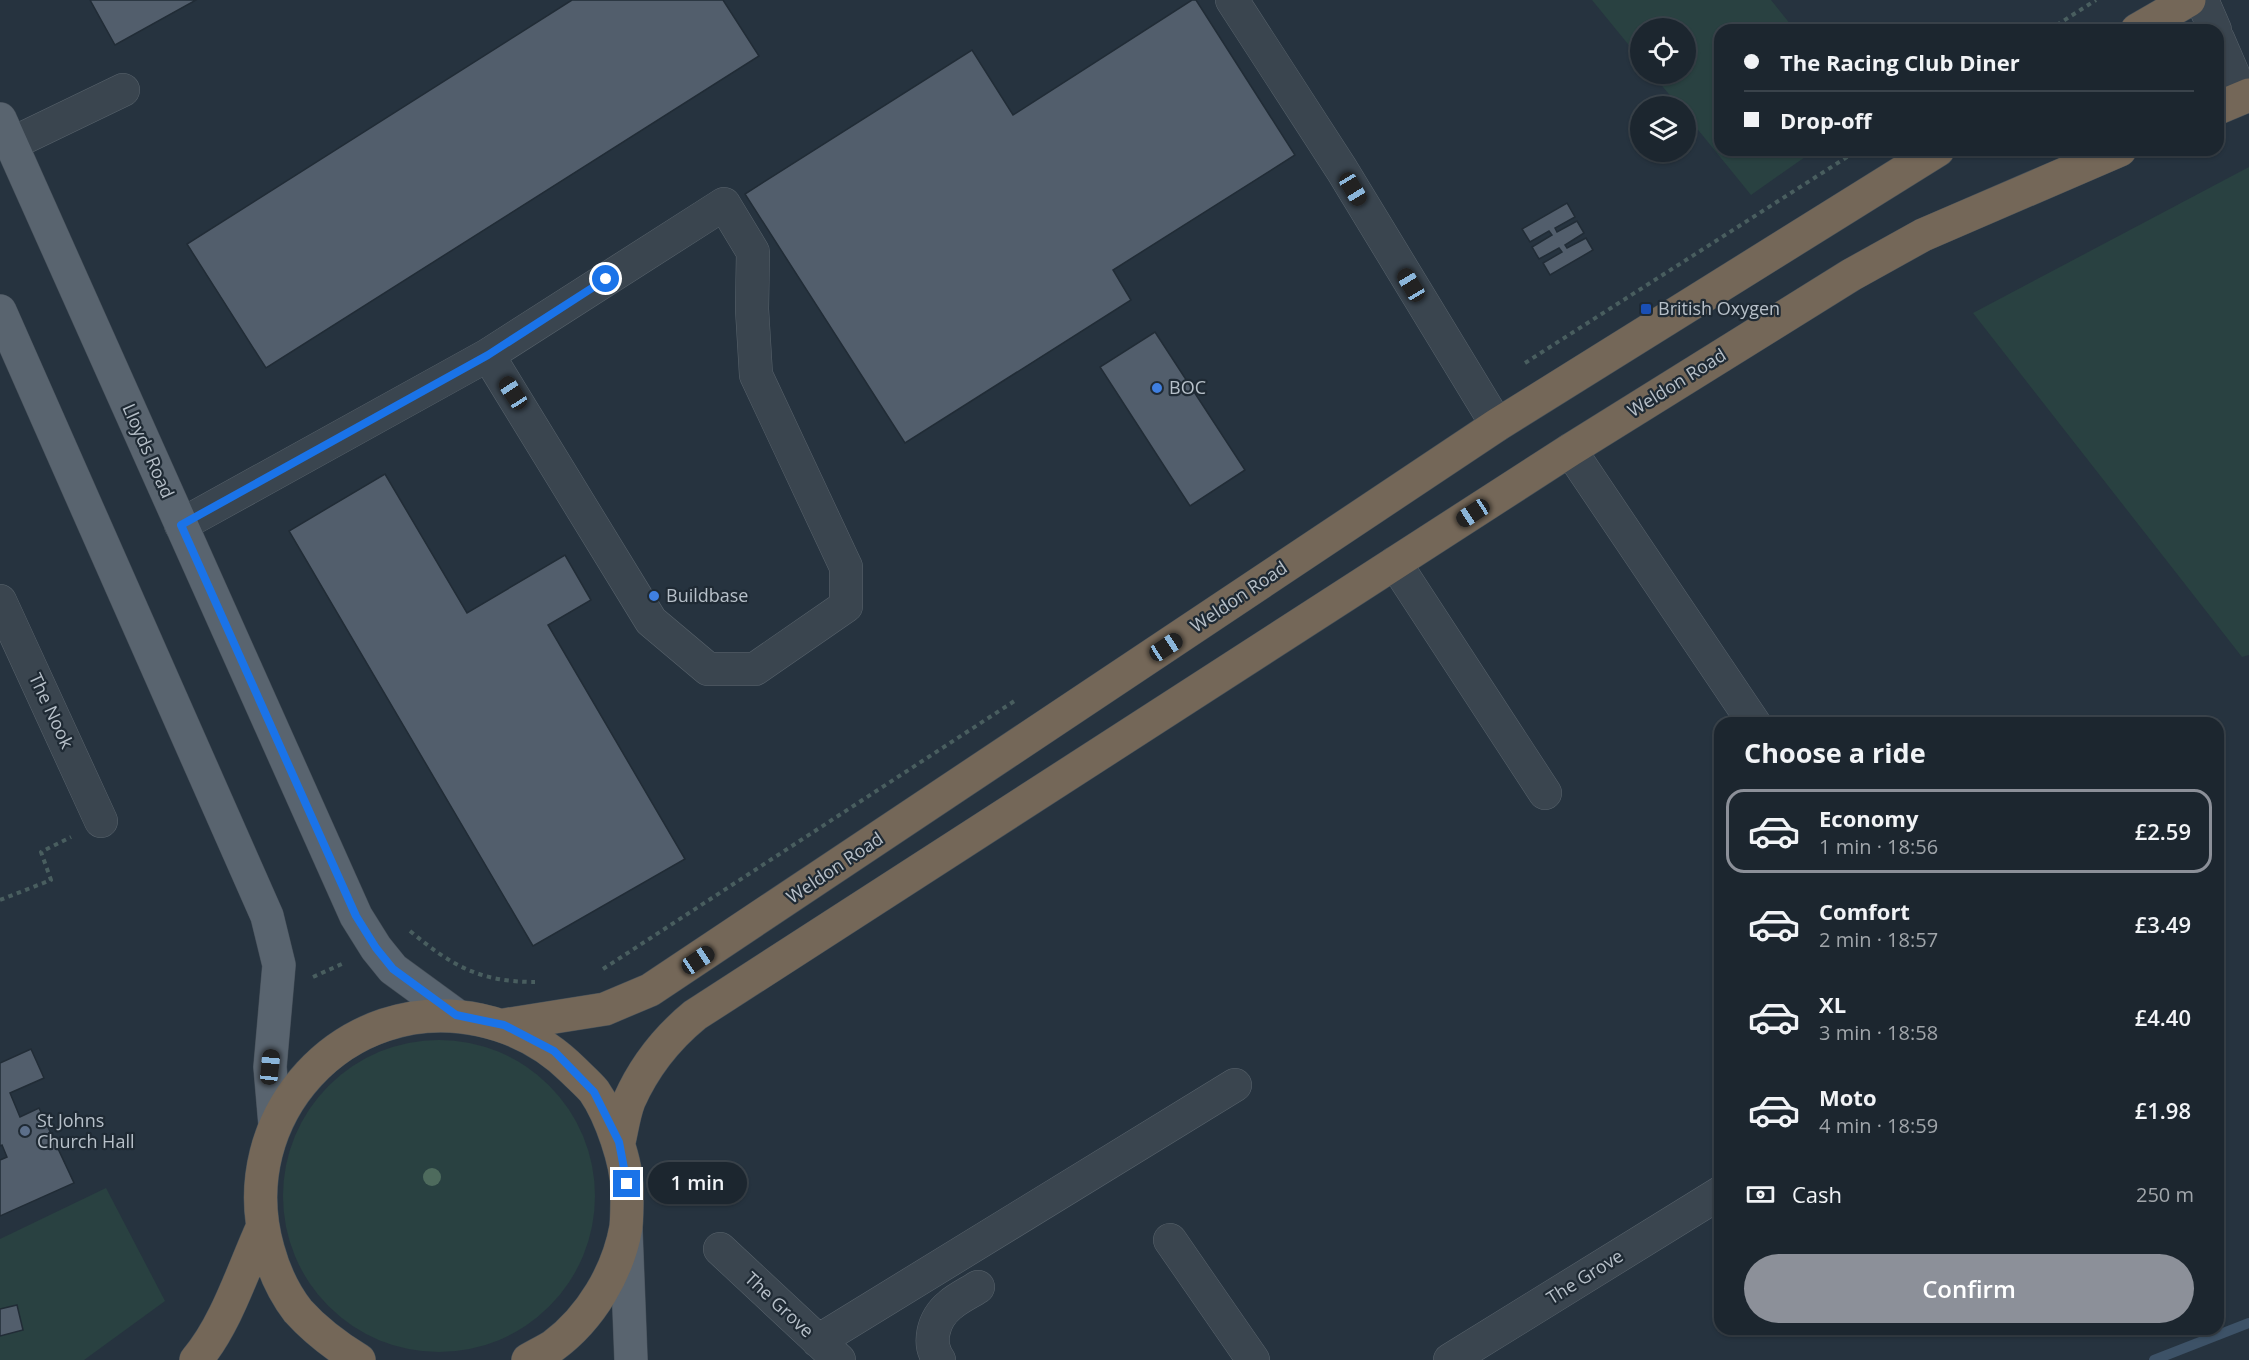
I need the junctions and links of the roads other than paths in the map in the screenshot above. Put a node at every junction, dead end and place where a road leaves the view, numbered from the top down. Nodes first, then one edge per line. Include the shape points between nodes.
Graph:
1 (1232, 0) edge
2 (2190, 0) edge
3 (2202, 0) edge
4 (2148, 24) edge
5 (2212, 24) edge
6 (2224, 58) edge
7 (123, 90) dead end
8 (2237, 100) edge
9 (6, 131) edge
10 (1928, 156) edge
11 (2106, 156) edge
12 (0, 311) edge
13 (488, 355) junction
14 (1497, 425) junction
15 (1570, 450) junction
16 (181, 525) junction
17 (1395, 563) junction
18 (0, 601) edge
19 (1750, 717) edge
20 (1545, 793) dead end
21 (101, 821) road end
22 (456, 1015) junction
23 (504, 1025) junction
24 (1235, 1084) dead end
25 (275, 1125) junction
26 (619, 1142) junction
27 (1714, 1197) edge
28 (626, 1227) junction
29 (262, 1228) junction
30 (1170, 1240) dead end
31 (720, 1249) dead end
32 (978, 1287) dead end
33 (829, 1351) edge
34 (196, 1360) edge
35 (359, 1360) edge
36 (528, 1360) edge
37 (631, 1360) edge
38 (939, 1360) edge
39 (1253, 1360) edge
40 (1450, 1360) edge

1 - 14 street via 1342,170
2 - 4 highway
3 - 5 street
6 - 8 street
7 - 9 street
9 - 16 main road, Lloyds Road
10 - 14 highway, Weldon Road
11 - 15 highway, Weldon Road via 1923,235 1851,275
12 - 25 main road via 267,916 279,964 270,1067
13 - 13 street via 724,204 753,252 756,375 846,567 846,606 755,669 708,669 651,621
13 - 16 street
14 - 23 highway, Weldon Road via 650,990 605,1009
15 - 17 highway, Weldon Road
15 - 19 street
16 - 22 main road, Lloyds Road via 356,916 393,969
17 - 20 street
17 - 26 highway, Weldon Road via 695,1015 660,1050 642,1076 628,1102
18 - 21 street, The Nook
22 - 23 highway
22 - 25 highway via 411,1018 368,1031 329,1054 298,1086
23 - 26 highway via 554,1051 570,1067 594,1092
24 - 33 street
25 - 29 highway via 264,1158 260,1192
26 - 28 highway via 627,1184
27 - 40 street, The Grove
28 - 36 highway via 612,1272 588,1312 554,1345
28 - 37 main road
29 - 34 highway via 219,1326
29 - 35 highway via 274,1271 297,1310 329,1342
30 - 39 street
31 - 33 street, The Grove
32 - 38 street via 948,1306 933,1330 933,1351

